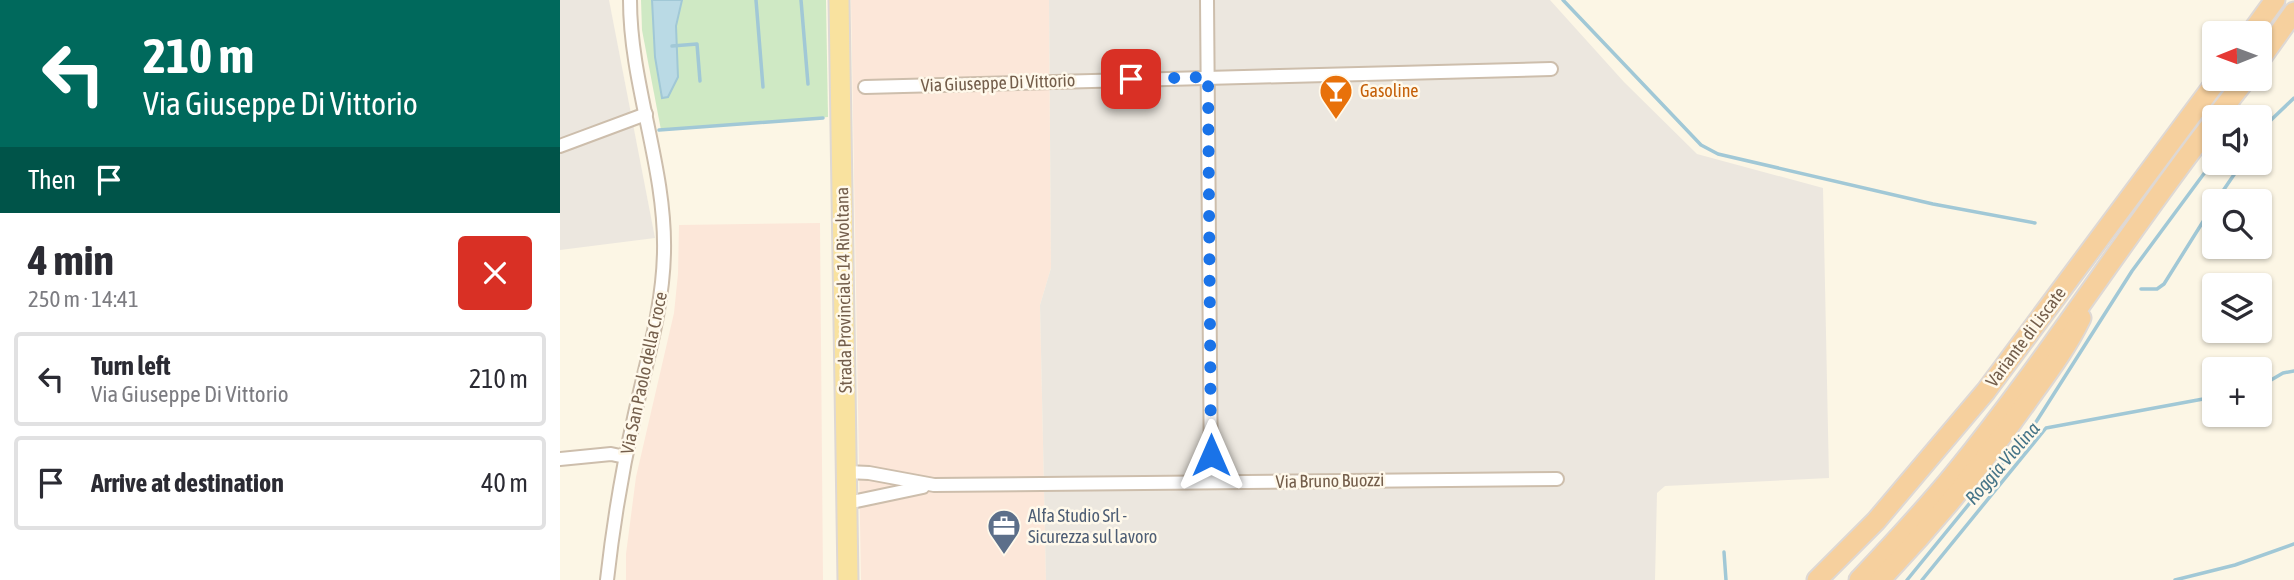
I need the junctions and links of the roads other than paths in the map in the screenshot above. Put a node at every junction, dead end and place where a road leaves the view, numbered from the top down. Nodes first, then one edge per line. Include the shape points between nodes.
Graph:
1 (630, 0) edge
2 (839, 0) edge
3 (1207, 0) edge
4 (2275, 0) edge
5 (2294, 12) edge
6 (2260, 21) edge
7 (2272, 43) edge
8 (1552, 69) dead end
9 (1208, 77) junction
10 (865, 87) dead end
11 (2209, 91) edge
12 (2237, 91) edge
13 (2226, 105) edge
14 (646, 114) junction
15 (2202, 136) edge
16 (560, 146) edge
17 (2097, 281) junction
18 (625, 457) junction
19 (560, 459) edge
20 (846, 472) junction
21 (1557, 479) dead end
22 (1211, 482) junction
23 (934, 485) junction
24 (847, 503) junction
25 (1883, 513) junction
26 (607, 580) edge
27 (848, 580) edge
28 (1810, 580) edge
29 (1817, 580) edge
30 (1859, 580) edge
31 (1880, 580) edge

1 - 14 street, Via San Paolo della Croce
2 - 20 main road, Strada Provinciale 14 Rivoltana
3 - 9 street
4 - 6 highway
5 - 7 highway
8 - 9 street, Via Giuseppe Di Vittorio
9 - 10 street, Via Giuseppe Di Vittorio
9 - 22 street
11 - 25 highway, Variante di Liscate via 1986,391
12 - 13 highway, Variante di Liscate
14 - 16 street
14 - 18 street, Via San Paolo della Croce via 663,221 664,273 660,311
15 - 17 highway, Variante di Liscate
17 - 30 highway, Variante di Liscate via 1955,473
17 - 31 highway via 2055,363 1963,486
18 - 19 street
18 - 26 street, Via San Paolo della Croce
20 - 23 street, Via Bruno Buozzi
20 - 24 main road, Strada Provinciale 14 Rivoltana
21 - 22 street, Via Bruno Buozzi
22 - 23 street, Via Bruno Buozzi
23 - 24 street, Via Bruno Buozzi
24 - 27 main road, Strada Provinciale 14 Rivoltana
25 - 28 highway
25 - 29 highway, Variante di Liscate

